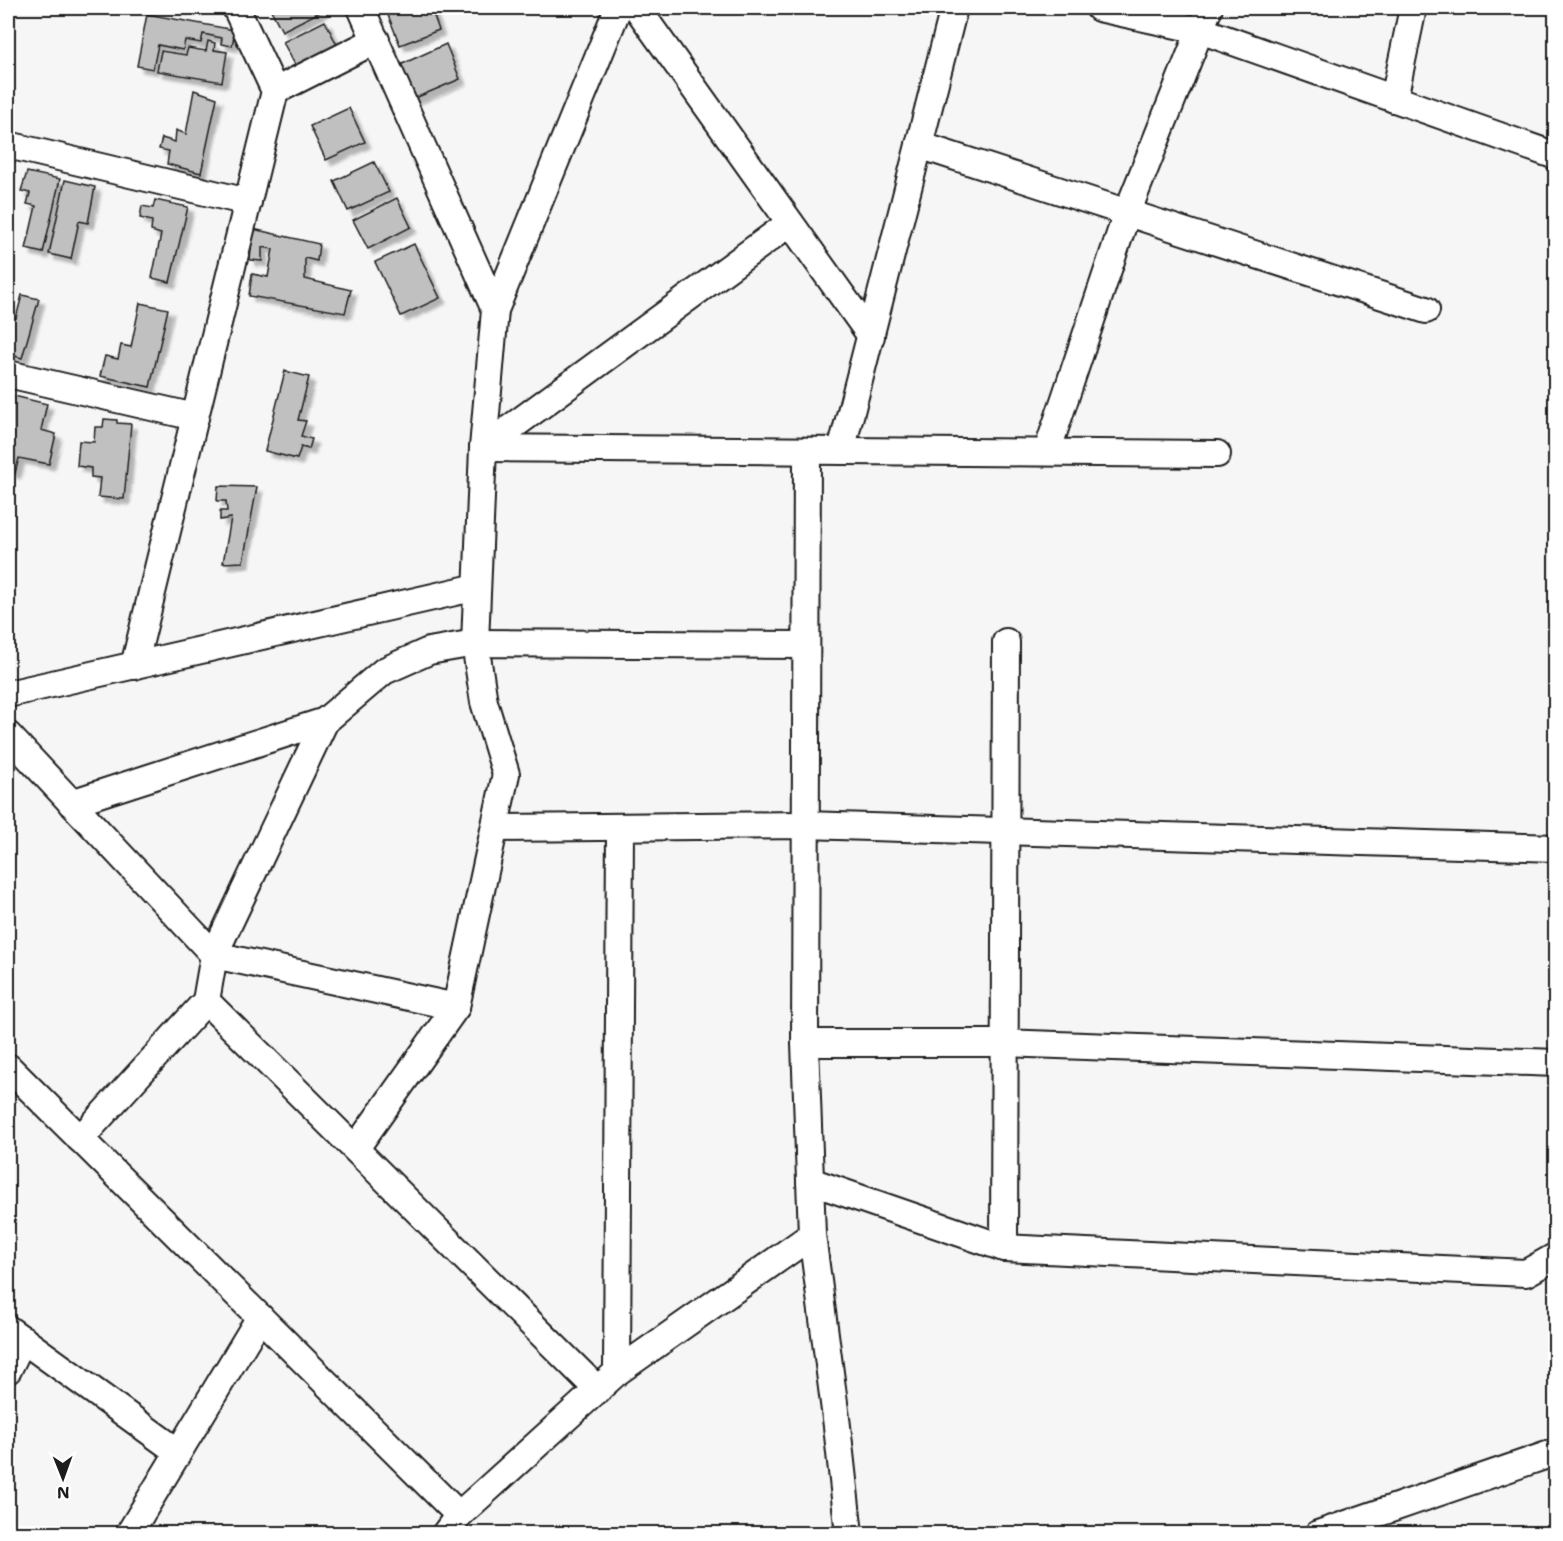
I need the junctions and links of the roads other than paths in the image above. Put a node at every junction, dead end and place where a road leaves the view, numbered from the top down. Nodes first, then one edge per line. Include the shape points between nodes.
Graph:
1 (236, 8) edge
2 (362, 8) edge
3 (618, 8) edge
4 (637, 8) edge
5 (954, 8) edge
6 (1099, 8) edge
7 (1413, 8) edge
8 (1204, 19) edge
9 (376, 40) junction
10 (275, 91) junction
11 (1394, 99) junction
12 (8, 145) edge
13 (919, 145) junction
14 (1556, 156) edge
15 (248, 202) junction
16 (1127, 213) junction
17 (790, 223) junction
18 (495, 310) junction
19 (1426, 310) dead end
20 (871, 336) junction
21 (8, 374) edge
22 (195, 417) junction
23 (483, 448) junction
24 (807, 451) junction
25 (841, 451) junction
26 (1047, 452) junction
27 (1217, 454) dead end
28 (477, 587) junction
29 (1006, 642) dead end
30 (475, 643) junction
31 (805, 645) junction
32 (134, 666) junction
33 (8, 694) edge
34 (325, 721) junction
35 (8, 735) edge
36 (71, 803) junction
37 (805, 825) junction
38 (620, 827) junction
39 (495, 828) junction
40 (1006, 830) junction
41 (1556, 848) edge
42 (214, 955) junction
43 (206, 1001) junction
44 (456, 1006) junction
45 (805, 1043) junction
46 (1005, 1043) junction
47 (1556, 1063) edge
48 (8, 1067) edge
49 (80, 1139) junction
50 (356, 1148) junction
51 (810, 1181) junction
52 (812, 1235) junction
53 (1004, 1248) junction
54 (1556, 1256) edge
55 (260, 1317) junction
56 (15, 1334) edge
57 (8, 1370) edge
58 (617, 1372) junction
59 (597, 1390) junction
60 (178, 1452) junction
61 (1556, 1452) edge
62 (452, 1524) edge
63 (129, 1533) edge
64 (849, 1533) edge
65 (1318, 1533) edge

1 - 10 street
2 - 9 street
3 - 18 street
4 - 17 street
5 - 13 street
6 - 8 street
7 - 11 street
8 - 11 street
8 - 16 street
9 - 10 street
9 - 18 street
10 - 15 street
11 - 14 street
12 - 15 street
13 - 16 street
13 - 20 street
15 - 22 street
16 - 19 street
16 - 26 street
17 - 20 street
17 - 23 street
18 - 23 street
20 - 25 street
21 - 22 street
22 - 32 street
23 - 24 street
23 - 28 street
24 - 25 street
24 - 31 street
25 - 26 street
26 - 27 street
28 - 30 street
28 - 32 street
29 - 40 street
30 - 31 street
30 - 34 street via 429,651 384,672
30 - 39 street via 484,702 506,774
31 - 37 street
32 - 33 street
34 - 36 street
34 - 42 street
35 - 36 street
36 - 42 street
37 - 38 street
37 - 40 street
37 - 45 street
38 - 39 street
38 - 58 street
39 - 44 street
40 - 41 street
40 - 46 street
42 - 43 street
42 - 44 street
43 - 49 street
43 - 50 street
44 - 50 street
45 - 46 street
45 - 51 street
46 - 47 street
46 - 53 street
48 - 49 street
49 - 55 street
50 - 59 street
51 - 52 street
51 - 53 street
52 - 58 street
52 - 64 street
53 - 54 street via 1526,1273
55 - 60 street
55 - 62 street
56 - 57 street
56 - 60 street
58 - 59 street
59 - 62 street
60 - 63 street
61 - 65 street

